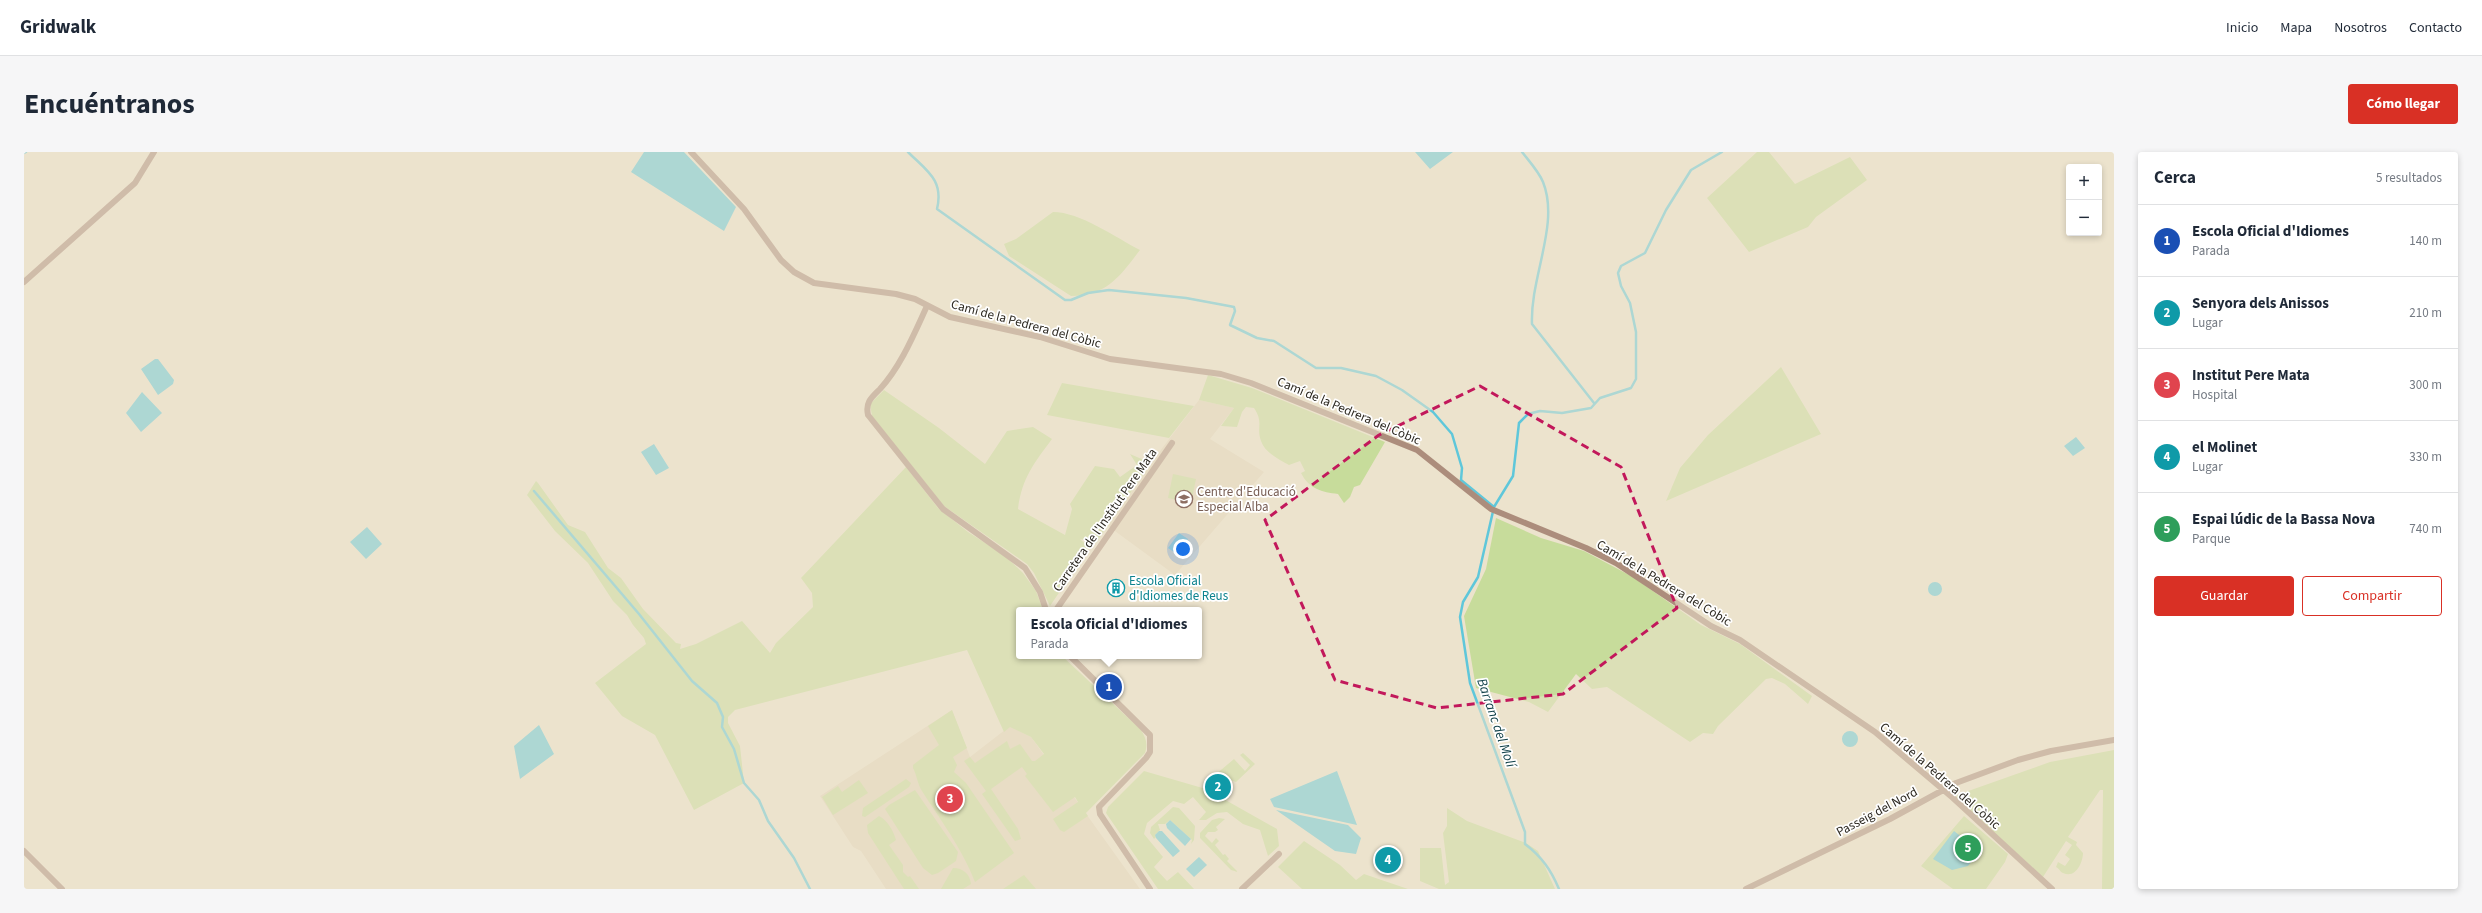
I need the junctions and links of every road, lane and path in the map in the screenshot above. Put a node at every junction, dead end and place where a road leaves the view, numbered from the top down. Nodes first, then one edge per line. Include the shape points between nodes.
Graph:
1 (154, 152) edge
2 (691, 152) edge
3 (24, 282) edge
4 (927, 306) junction
5 (1172, 443) dead end
6 (1045, 607) edge
7 (1058, 607) edge
8 (1073, 659) edge
9 (2114, 740) edge
10 (1944, 790) junction
11 (24, 851) edge
12 (1279, 854) dead end
13 (62, 889) edge
14 (1150, 889) edge
15 (1242, 889) edge
16 (1746, 889) edge
17 (2052, 889) edge

1 - 3 street via 135,183
2 - 4 street, Camí de la Pedrera del Còbic via 744,209 780,260 794,272 814,283 896,294 915,299
4 - 6 street via 891,375 869,400 866,408 868,415 943,509 1025,568 1040,592
4 - 10 street, Camí de la Pedrera del Còbic via 950,317 1054,341 1110,359 1221,374 1252,383 1417,450 1491,509 1616,563 1711,626 1740,640 1875,732
5 - 7 street, Carretera de l'Institut Pere Mata
8 - 14 street via 1150,735 1150,752 1146,758 1099,807 1100,814
9 - 10 street, Passeig del Nord via 2051,751 2018,760
10 - 16 street, Passeig del Nord
10 - 17 street, Camí de la Pedrera del Còbic
11 - 13 street
12 - 15 street

